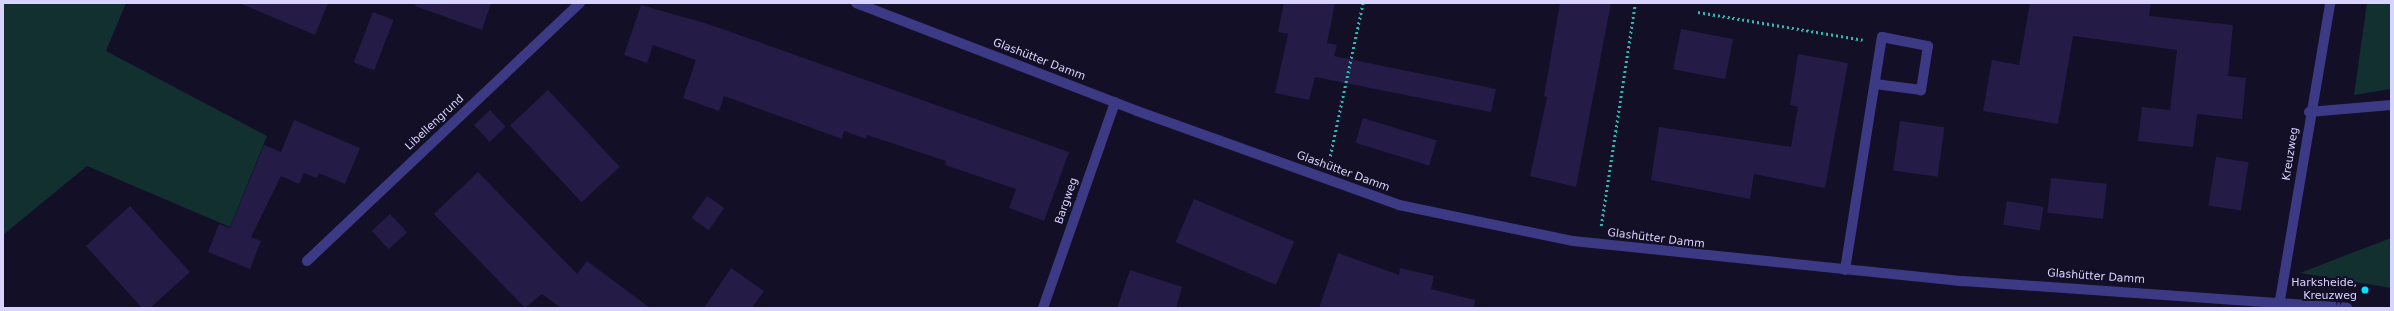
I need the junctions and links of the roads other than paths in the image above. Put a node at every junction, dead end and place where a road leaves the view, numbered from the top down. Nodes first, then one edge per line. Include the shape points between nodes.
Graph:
1 (580, 3) edge
2 (856, 3) edge
3 (2330, 3) edge
4 (1875, 84) junction
5 (1115, 102) junction
6 (2391, 105) edge
7 (2309, 112) junction
8 (307, 261) dead end
9 (1845, 270) junction
10 (2277, 304) edge
11 (1043, 308) edge
12 (2346, 308) edge

1 - 8 street, Libellengrund
2 - 5 street, Glashütter Damm
3 - 7 street, Kreuzweg
4 - 4 street via 1882,37 1928,46 1921,90
4 - 9 street
5 - 9 street, Glashütter Damm via 1399,205 1598,244
5 - 11 street, Bargweg
6 - 7 street
7 - 10 street, Kreuzweg
9 - 10 street, Glashütter Damm
10 - 12 street, Glashütter Damm

